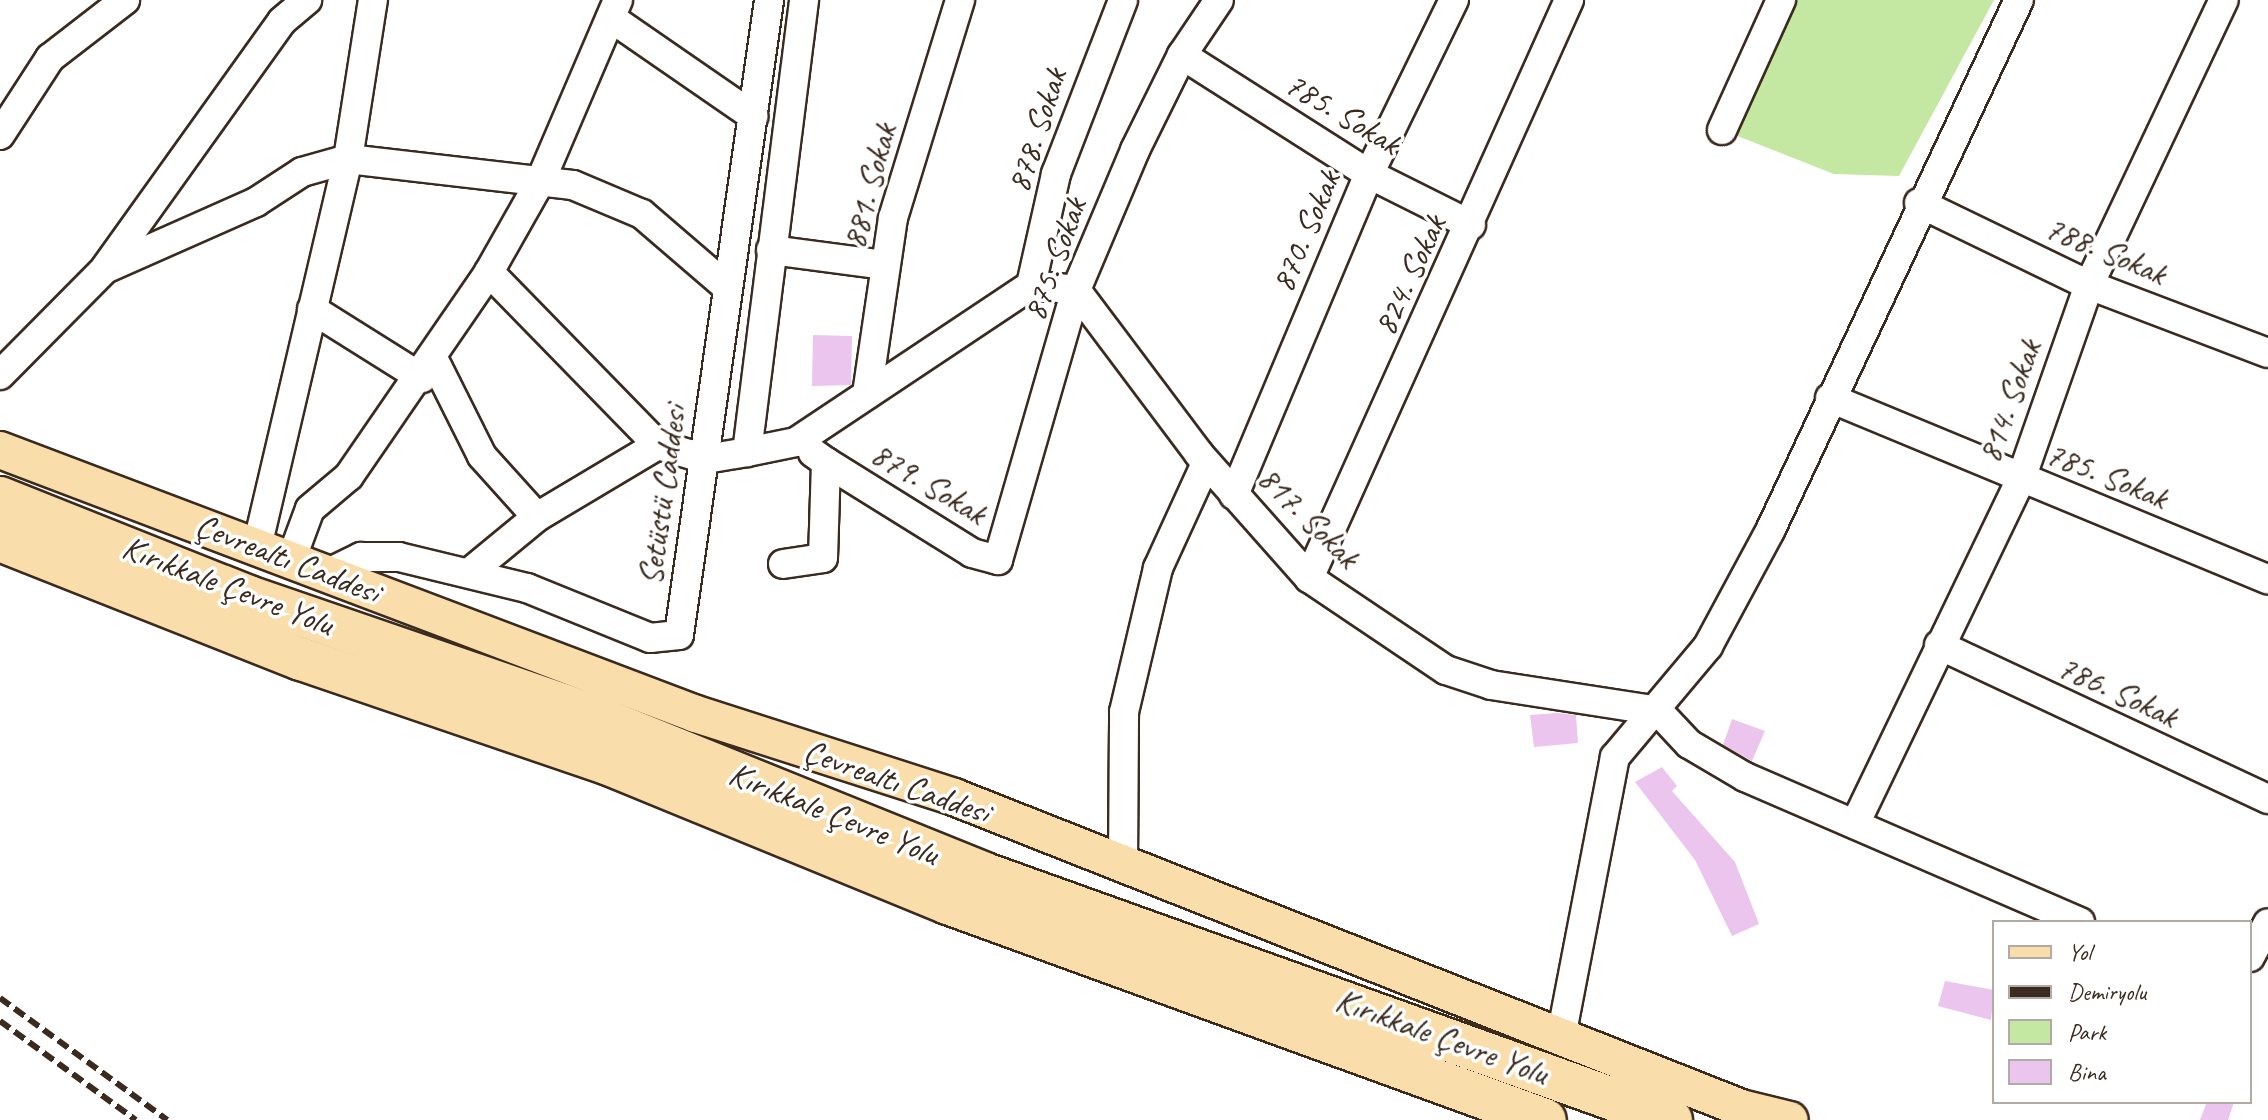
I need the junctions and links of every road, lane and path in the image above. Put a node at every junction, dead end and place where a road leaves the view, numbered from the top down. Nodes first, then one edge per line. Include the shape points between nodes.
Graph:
1 (125, 0) edge
2 (307, 0) edge
3 (373, 0) edge
4 (769, 0) edge
5 (804, 0) edge
6 (960, 0) edge
7 (1123, 0) edge
8 (1219, 0) edge
9 (1454, 0) edge
10 (1569, 0) edge
11 (1781, 0) edge
12 (2019, 0) edge
13 (2224, 0) edge
14 (614, 9) edge
15 (1182, 55) junction
16 (753, 116) junction
17 (1722, 130) dead end
18 (0, 135) edge
19 (348, 159) junction
20 (1369, 174) junction
21 (540, 182) junction
22 (1919, 203) junction
23 (1471, 225) junction
24 (771, 250) junction
25 (885, 265) junction
26 (105, 269) junction
27 (489, 272) junction
28 (1031, 285) junction
29 (2089, 285) junction
30 (727, 287) junction
31 (1076, 290) junction
32 (312, 309) junction
33 (2268, 353) edge
34 (428, 369) junction
35 (0, 375) edge
36 (867, 394) junction
37 (1830, 398) junction
38 (796, 442) junction
39 (658, 445) junction
40 (0, 450) edge
41 (747, 452) junction
42 (706, 459) junction
43 (826, 462) junction
44 (1206, 463) junction
45 (2021, 479) junction
46 (1234, 495) junction
47 (0, 498) edge
48 (537, 517) junction
49 (0, 540) edge
50 (257, 547) junction
51 (291, 560) junction
52 (998, 560) joint
53 (783, 564) dead end
54 (328, 573) junction
55 (469, 573) junction
56 (1309, 578) junction
57 (2268, 579) edge
58 (1939, 645) junction
59 (1658, 711) junction
60 (2268, 799) edge
61 (1855, 824) junction
62 (1123, 865) junction
63 (2075, 920) edge
64 (2268, 923) edge
65 (2252, 953) edge
66 (1561, 1037) junction
67 (1545, 1120) edge
68 (1671, 1120) edge
69 (1790, 1120) edge

1 - 18 street via 50,58
2 - 26 street via 282,21
3 - 19 street
4 - 16 street, Setüstü Caddesi
5 - 24 street
6 - 25 street, 881. Sokak
7 - 28 street, 878. Sokak via 1056,174
8 - 15 street, 875. Sokak
9 - 20 street, 870. Sokak
10 - 23 street, 824. Sokak
11 - 17 street
12 - 22 street
13 - 29 street, 814. Sokak
14 - 16 street
14 - 21 street
15 - 20 street, 785. Sokak
15 - 31 street, 875. Sokak
16 - 30 street, Setüstü Caddesi
19 - 21 street
19 - 26 street via 302,172 256,202
19 - 32 street
20 - 23 street, 785. Sokak
20 - 46 street, 870. Sokak
21 - 27 street
21 - 30 street via 573,185 642,214
22 - 29 street, 788. Sokak
22 - 37 street
23 - 56 street, 824. Sokak
24 - 25 street
24 - 41 street
25 - 36 street, 881. Sokak
26 - 35 street
27 - 34 street
27 - 39 street
28 - 31 street
28 - 36 street
29 - 33 street, 788. Sokak
29 - 45 street, 814. Sokak
30 - 42 street, Setüstü Caddesi
31 - 44 street, 817. Sokak
31 - 52 street, 875. Sokak
32 - 34 street
32 - 50 street
34 - 48 street via 482,456
34 - 51 street via 349,476 310,509
36 - 38 street
37 - 45 street, 785. Sokak
37 - 59 street via 1708,646
38 - 41 street
38 - 43 street, 879. Sokak
39 - 42 street
39 - 48 street
40 - 50 main road, Çevrealtı Caddesi
41 - 42 street
42 - 55 street, Setüstü Caddesi via 679,635 650,638
43 - 52 street, 879. Sokak via 972,553
43 - 53 street via 823,558
44 - 46 street, 817. Sokak
44 - 62 street via 1158,568 1124,712
45 - 57 street, 785. Sokak
45 - 58 street, 814. Sokak
46 - 56 street, 817. Sokak
47 - 68 highway, Kırıkkale Çevre Yolu via 249,597 618,726 982,873
48 - 55 street
49 - 67 highway, Kırıkkale Çevre Yolu via 288,655 609,764 948,903
50 - 51 main road, Çevrealtı Caddesi
51 - 54 main road, Çevrealtı Caddesi
54 - 55 street, Setüstü Caddesi via 361,557
54 - 62 main road, Çevrealtı Caddesi
56 - 59 street, 817. Sokak via 1446,670 1491,685
58 - 60 street, 786. Sokak
58 - 61 street, 814. Sokak
59 - 61 street via 1689,744 1734,770
59 - 66 street via 1615,757
61 - 63 street
62 - 66 main road, Çevrealtı Caddesi
64 - 65 street
66 - 69 main road, Çevrealtı Caddesi

